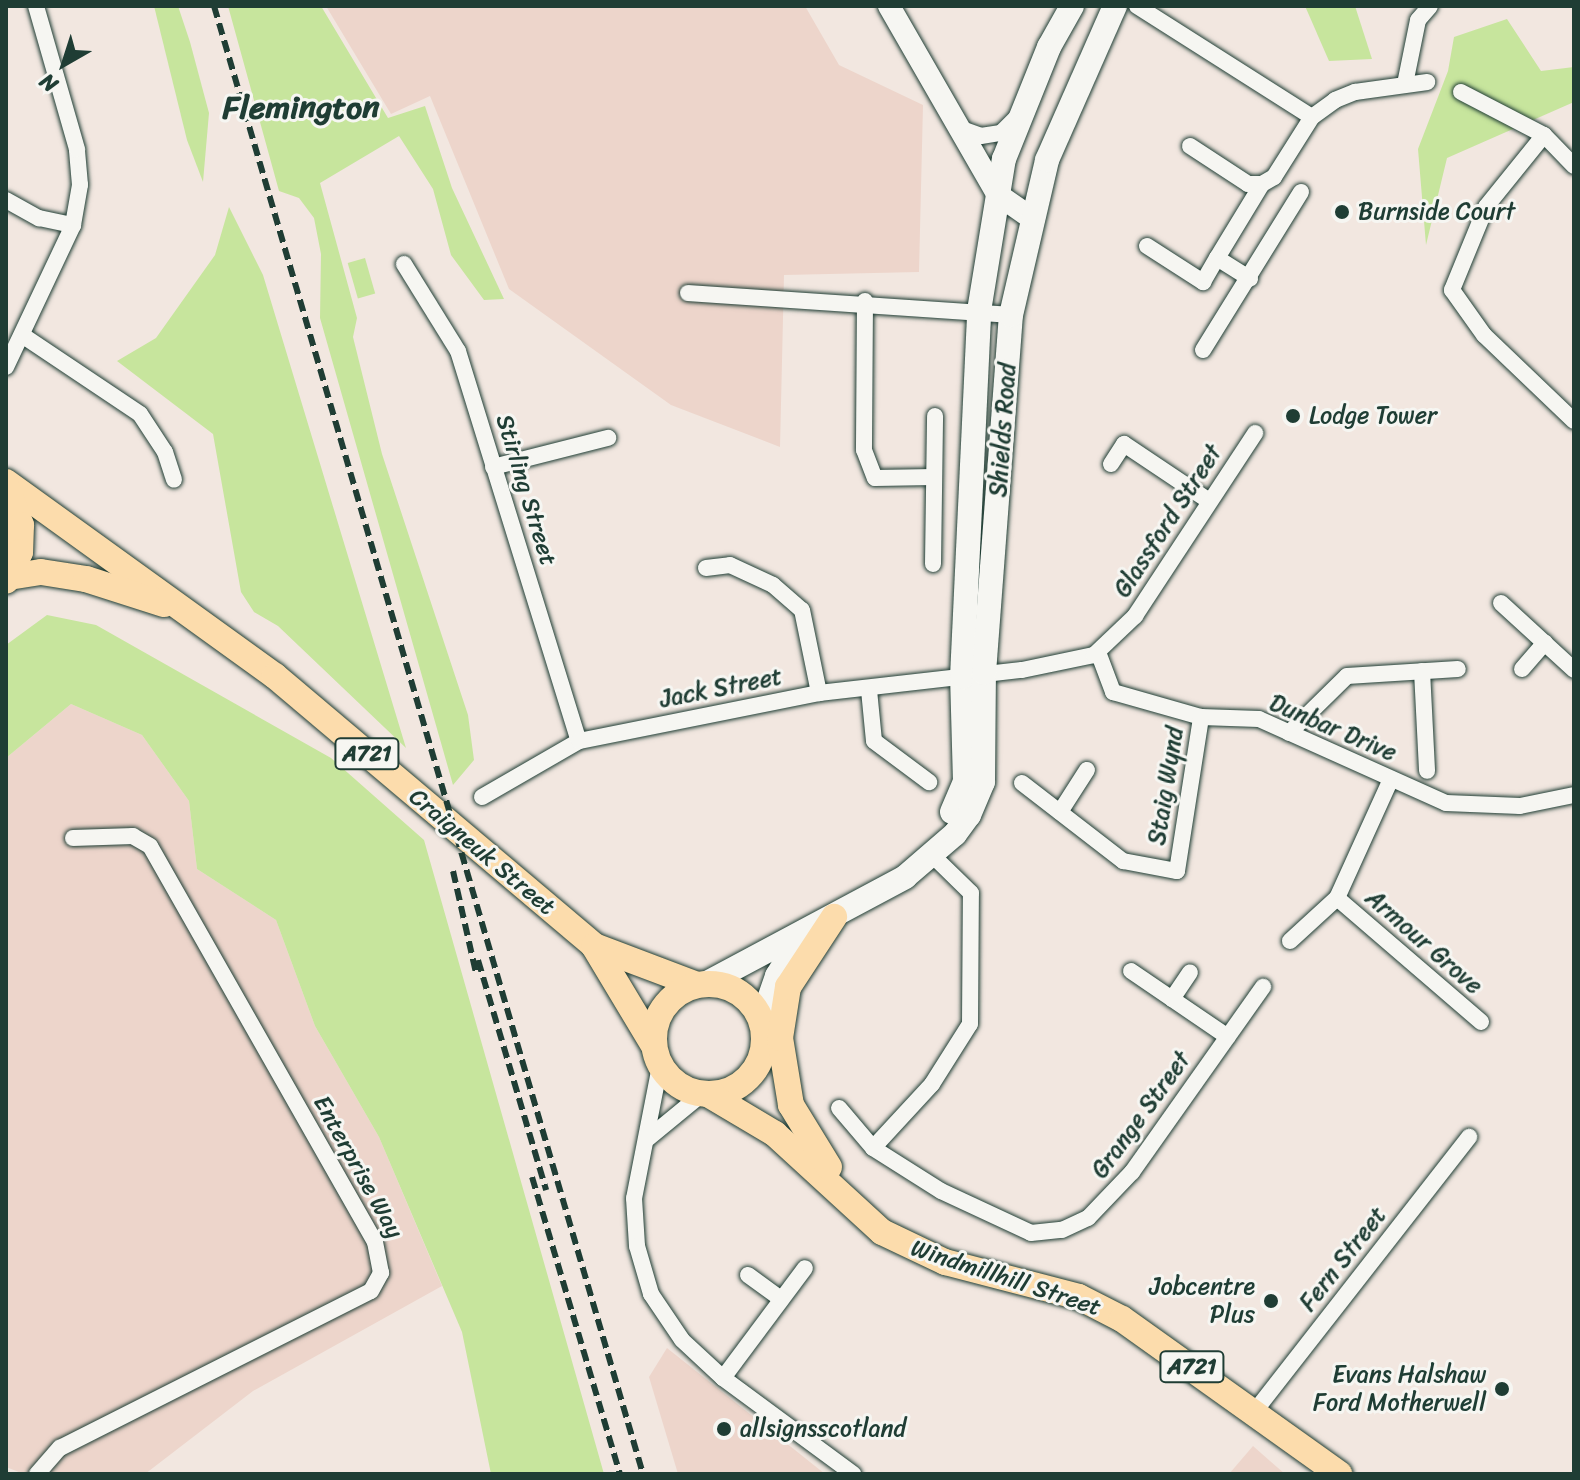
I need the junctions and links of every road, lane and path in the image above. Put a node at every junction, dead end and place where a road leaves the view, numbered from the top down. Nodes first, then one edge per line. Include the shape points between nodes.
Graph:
1 (36, 6) edge
2 (890, 6) edge
3 (1072, 6) edge
4 (1115, 6) edge
5 (1137, 6) edge
6 (1430, 6) edge
7 (1427, 82) dead end
8 (1405, 84) junction
9 (1461, 92) dead end
10 (1019, 114) junction
11 (1312, 117) junction
12 (959, 128) junction
13 (1544, 135) junction
14 (1190, 146) dead end
15 (1574, 166) edge
16 (1262, 184) junction
17 (1301, 192) dead end
18 (997, 194) junction
19 (6, 200) edge
20 (1030, 217) junction
21 (73, 225) junction
22 (1147, 246) dead end
23 (1217, 258) junction
24 (404, 264) dead end
25 (1250, 279) junction
26 (688, 293) dead end
27 (865, 301) junction
28 (979, 311) junction
29 (1011, 315) junction
30 (22, 335) junction
31 (1203, 350) dead end
32 (6, 367) edge
33 (935, 416) dead end
34 (1574, 421) edge
35 (1255, 433) dead end
36 (608, 438) dead end
37 (1111, 464) dead end
38 (493, 467) junction
39 (934, 477) junction
40 (174, 480) dead end
41 (6, 484) edge
42 (1209, 501) junction
43 (933, 564) dead end
44 (706, 568) dead end
45 (8, 579) edge
46 (1501, 603) dead end
47 (181, 610) junction
48 (1545, 643) junction
49 (1098, 652) junction
50 (1458, 669) dead end
51 (1522, 669) dead end
52 (1574, 670) edge
53 (1422, 671) junction
54 (973, 675) junction
55 (869, 690) junction
56 (819, 693) junction
57 (1201, 717) junction
58 (1289, 733) junction
59 (579, 741) junction
60 (1087, 770) dead end
61 (1427, 771) dead end
62 (1391, 779) junction
63 (929, 782) dead end
64 (1022, 783) dead end
65 (1574, 795) edge
66 (482, 797) dead end
67 (1060, 812) junction
68 (73, 838) dead end
69 (931, 854) junction
70 (1337, 898) junction
71 (834, 917) junction
72 (804, 932) junction
73 (1290, 941) dead end
74 (594, 946) junction
75 (1131, 971) dead end
76 (1190, 972) dead end
77 (701, 984) junction
78 (1263, 987) dead end
79 (1172, 999) junction
80 (761, 1022) junction
81 (1481, 1022) dead end
82 (1228, 1037) junction
83 (657, 1055) junction
84 (758, 1064) junction
85 (705, 1094) junction
86 (839, 1108) dead end
87 (1469, 1137) dead end
88 (646, 1140) junction
89 (873, 1148) junction
90 (799, 1155) junction
91 (882, 1232) junction
92 (805, 1268) dead end
93 (748, 1275) dead end
94 (781, 1299) junction
95 (723, 1378) junction
96 (1255, 1411) junction
97 (37, 1474) edge
98 (853, 1474) edge
99 (1339, 1474) edge

1 - 21 street via 77,149 80,185
2 - 12 street
3 - 10 main road, Shields Road
4 - 20 main road, Shields Road via 1071,98
5 - 11 street
6 - 8 street via 1418,20
7 - 8 street
8 - 11 street via 1355,92
9 - 13 street
10 - 12 street via 1001,133 981,136
10 - 18 main road, Shields Road
11 - 16 street via 1274,177
12 - 18 street
13 - 15 street
13 - 34 street via 1486,207 1452,290 1484,335
14 - 16 street via 1248,184
16 - 23 street
17 - 25 street
18 - 20 street
18 - 28 main road, Shields Road
19 - 21 street via 39,218
20 - 29 main road, Shields Road
21 - 30 street
22 - 23 street via 1203,282
23 - 25 street
24 - 38 street, Stirling Street via 458,351
25 - 31 street
26 - 27 street
27 - 28 street
27 - 39 street via 864,450 875,478
28 - 29 street
28 - 54 main road, Shields Road
29 - 54 main road, Shields Road
30 - 32 street
30 - 40 street via 140,414 165,452
33 - 39 street
35 - 42 street, Glassford Street
36 - 38 street
37 - 42 street via 1124,444
38 - 59 street, Stirling Street
39 - 43 street
41 - 45 main road, Craigneuk Street / A721 via 21,525 20,552
41 - 47 main road, Craigneuk Street / A721
42 - 49 street, Glassford Street via 1135,616
44 - 56 street via 730,565 773,585 802,610
45 - 47 main road, Craigneuk Street / A721 via 41,572 86,579
46 - 48 street
47 - 74 main road, Craigneuk Street / A721 via 275,676
48 - 51 street
48 - 52 street
49 - 54 street
49 - 57 street, Dunbar Drive via 1113,692
50 - 53 street
53 - 58 street via 1347,676
53 - 61 street
54 - 55 street, Jack Street
54 - 69 main road, Shields Road via 965,782
55 - 56 street, Jack Street
55 - 63 street via 874,741
56 - 59 street, Jack Street
57 - 58 street, Dunbar Drive via 1259,719
57 - 67 street, Staig Wynd via 1177,871 1123,861
58 - 62 street, Dunbar Drive
59 - 66 street, Jack Street
60 - 67 street
62 - 65 street, Dunbar Drive via 1446,803 1520,806
62 - 70 street, Armour Grove
64 - 67 street, Staig Wynd
68 - 97 street, Enterprise Way via 133,836 150,846 375,1242 381,1273 371,1291 60,1448
69 - 71 main road, Shields Road via 905,877
69 - 89 street via 971,893 970,1024 932,1084
70 - 73 street, Armour Grove
70 - 81 street, Armour Grove
71 - 72 main road, Shields Road
71 - 91 main road via 788,987 780,1038 783,1080 801,1128
72 - 77 main road, Shields Road via 755,952
72 - 80 main road via 777,976
74 - 77 main road, Craigneuk Street / A721
74 - 83 main road, Craigneuk Street / A721
75 - 79 street
76 - 79 street
77 - 80 main road via 740,993
77 - 83 main road via 664,1006
78 - 82 street, Grange Street
79 - 82 street
80 - 84 main road
82 - 89 street, Grange Street via 1132,1172 1088,1218 1062,1230 1031,1233 941,1191
83 - 85 main road via 671,1080
83 - 88 street
84 - 85 main road via 738,1086
84 - 90 main road, Windmillhill Street / A721
85 - 88 street
85 - 90 main road, Windmillhill Street / A721
86 - 89 street, Grange Street
87 - 96 street, Fern Street
88 - 95 street via 634,1198 637,1246 651,1294 682,1340
90 - 91 main road, Windmillhill Street / A721 via 845,1204
91 - 96 main road, Windmillhill Street / A721 via 945,1262 1079,1297 1122,1319
92 - 94 street
93 - 94 street
94 - 95 street
95 - 98 street
96 - 99 main road, Windmillhill Street / A721

